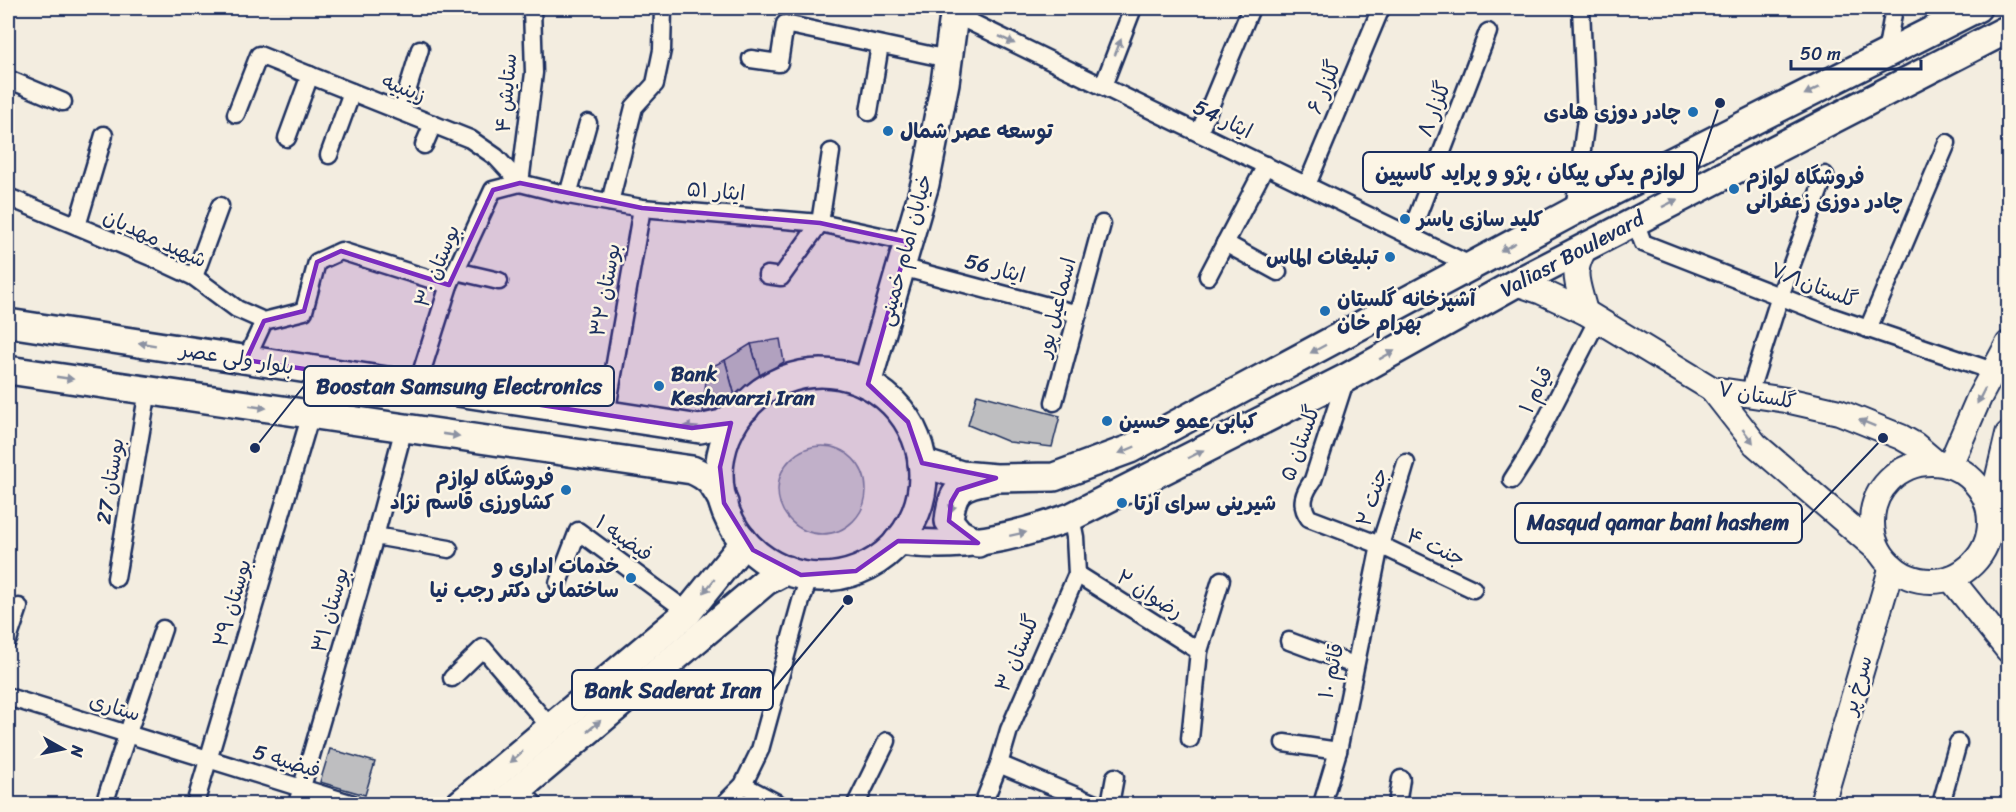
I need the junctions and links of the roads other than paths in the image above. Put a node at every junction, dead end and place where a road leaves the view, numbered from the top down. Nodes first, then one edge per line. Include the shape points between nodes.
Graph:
1 (532, 8) edge
2 (663, 8) edge
3 (1133, 8) edge
4 (1251, 8) edge
5 (1381, 8) edge
6 (1581, 8) edge
7 (1894, 8) edge
8 (1977, 8) edge
9 (955, 11) edge
10 (2008, 29) edge
11 (1488, 32) dead end
12 (880, 45) junction
13 (420, 49) dead end
14 (1886, 54) junction
15 (751, 58) dead end
16 (948, 59) junction
17 (310, 75) junction
18 (8, 79) edge
19 (1103, 86) junction
20 (352, 92) junction
21 (63, 102) dead end
22 (401, 111) junction
23 (868, 112) dead end
24 (236, 114) dead end
25 (588, 123) dead end
26 (432, 124) junction
27 (1199, 133) junction
28 (104, 135) dead end
29 (287, 138) dead end
30 (1947, 143) dead end
31 (424, 145) dead end
32 (831, 152) dead end
33 (329, 155) dead end
34 (1266, 165) junction
35 (1825, 175) dead end
36 (520, 183) junction
37 (1307, 185) junction
38 (568, 195) junction
39 (8, 197) edge
40 (610, 202) junction
41 (220, 206) dead end
42 (642, 208) junction
43 (1574, 211) junction
44 (1635, 221) junction
45 (820, 222) junction
46 (1102, 224) dead end
47 (76, 226) junction
48 (1410, 235) junction
49 (1225, 243) junction
50 (1587, 245) junction
51 (905, 254) junction
52 (1472, 266) junction
53 (1278, 272) dead end
54 (767, 275) dead end
55 (1208, 276) dead end
56 (194, 277) junction
57 (453, 278) junction
58 (499, 281) dead end
59 (1516, 283) junction
60 (1780, 296) junction
61 (1078, 314) junction
62 (1591, 316) junction
63 (264, 321) junction
64 (8, 323) edge
65 (1868, 329) junction
66 (2008, 344) edge
67 (246, 360) junction
68 (8, 370) edge
69 (1994, 371) junction
70 (1346, 378) junction
71 (867, 384) junction
72 (417, 386) junction
73 (1712, 389) junction
74 (148, 390) junction
75 (1749, 394) junction
76 (1054, 402) dead end
77 (745, 408) junction
78 (311, 414) junction
79 (606, 415) junction
80 (404, 428) junction
81 (2008, 434) edge
82 (922, 463) junction
83 (1406, 464) dead end
84 (1943, 464) junction
85 (996, 478) junction
86 (1512, 480) dead end
87 (724, 503) junction
88 (1990, 511) junction
89 (1071, 517) junction
90 (375, 536) junction
91 (742, 539) junction
92 (898, 541) junction
93 (978, 543) junction
94 (1380, 545) junction
95 (449, 549) dead end
96 (1886, 558) junction
97 (798, 573) junction
98 (1077, 574) junction
99 (116, 578) dead end
100 (1951, 579) junction
101 (1221, 580) dead end
102 (558, 583) dead end
103 (1473, 589) dead end
104 (19, 607) dead end
105 (688, 612) junction
106 (163, 629) dead end
107 (8, 640) edge
108 (1289, 640) dead end
109 (2008, 650) edge
110 (1199, 651) junction
111 (1354, 665) junction
112 (452, 678) dead end
113 (8, 697) edge
114 (551, 728) junction
115 (128, 735) junction
116 (1190, 739) dead end
117 (888, 741) dead end
118 (1284, 743) dead end
119 (1958, 743) dead end
120 (1338, 751) junction
121 (209, 760) junction
122 (999, 764) junction
123 (1115, 777) dead end
124 (1401, 779) dead end
125 (743, 785) junction
126 (299, 797) edge
127 (518, 799) edge
128 (104, 804) edge
129 (195, 804) edge
130 (352, 804) edge
131 (460, 804) edge
132 (724, 804) edge
133 (779, 804) edge
134 (856, 804) edge
135 (983, 804) edge
136 (1095, 804) edge
137 (1110, 804) edge
138 (1322, 804) edge
139 (1397, 804) edge
140 (1822, 804) edge
141 (1941, 804) edge

1 - 36 street, ستایش ۴ via 534,73
2 - 40 street via 656,84 634,107
19 -> 3 street
4 - 27 street
5 - 37 street, گلزار ۶
6 - 43 street via 1586,119
7 - 14 street
8 - 14 main road, Valiasr Boulevard
9 - 16 main road, خیابان امام خمینی
9 -> 19 street, ایثار 54
44 -> 10 main road, Valiasr Boulevard
11 - 48 street, گلزار ۸
12 - 15 street via 785,24 779,63
12 - 16 street
12 - 23 street
13 - 22 street
14 -> 43 main road, Valiasr Boulevard
16 - 51 main road, خیابان امام خمینی via 925,184
17 - 20 street, زینبیه
17 - 24 street, زینبیه via 258,55
17 - 29 street
18 - 21 street
19 - 27 street, ایثار 54
20 - 22 street, زینبیه
20 - 33 street
22 - 26 street, زینبیه
25 - 38 street
26 - 31 street
26 - 36 street, زینبیه via 470,139 496,157
27 - 34 street, ایثار 54
28 - 47 street
30 - 65 street
32 - 45 street
34 - 37 street, ایثار 54
34 - 49 street
35 - 60 street
36 - 38 street, ایثار ۵۱
36 - 57 street, بوستان ۳۰ via 493,190
37 - 48 street, ایثار 54
38 - 40 street, ایثار ۵۱
39 - 47 street, شهید مهدیان
40 - 42 street, ایثار ۵۱
41 - 56 street
42 - 45 street, ایثار ۵۱
42 - 79 street, بوستان ۳۲
43 -> 52 main road, Valiasr Boulevard
44 - 50 main road, Valiasr Boulevard
44 - 60 street, گلستان۷/۱ via 1643,243
45 - 51 street, ایثار ۵۱
45 - 54 street via 781,277
46 - 61 street, اسماعیل پور
47 - 56 street, شهید مهدیان
48 - 52 street, ایثار 54
49 - 53 street
49 - 55 street
50 - 59 main road, Valiasr Boulevard
50 - 62 main road via 1576,271
51 - 61 street, ایثار 56
51 - 71 main road, خیابان امام خمینی
52 -> 85 main road, Valiasr Boulevard via 1130,449 1054,477
56 - 63 street, شهید مهدیان via 237,309
57 - 58 street
57 - 63 street via 341,250 317,262 303,311
57 - 72 street, بوستان ۳۰
59 - 62 main road, گلستان ۷
70 -> 59 main road, Valiasr Boulevard
60 - 65 street, گلستان۷/۱
60 - 75 street
61 - 76 street, اسماعیل پور
62 - 73 main road, گلستان ۷
62 - 86 street, قیام ۱ via 1528,455
63 - 67 street
67 -> 64 main road, بلوار ولی عصر
65 - 69 street, گلستان۷/۱
66 - 69 main road
67 - 72 main road, بلوار ولی عصر
68 -> 74 main road
69 -> 84 main road
89 -> 70 main road, Valiasr Boulevard
70 - 94 street, گلستان ۵ via 1313,480 1305,492 1304,511 1310,518
71 - 77 main road via 837,374 800,375 766,389
71 - 82 main road via 900,410 915,434
72 - 79 main road, بلوار ولی عصر
73 - 75 main road, گلستان ۷
73 -> 96 main road via 1755,444
74 -> 78 main road
74 - 99 street, بوستان 27
84 -> 75 main road, گلستان ۷ via 1901,437 1839,412
77 -> 79 main road, بلوار ولی عصر via 722,424 700,429
77 - 87 main road via 730,431 721,458
78 - 80 main road
78 - 121 street, بوستان ۲۹
80 -> 87 main road via 692,470 710,480
80 - 90 street, بوستان ۳۱
81 - 88 main road
82 - 85 main road, Valiasr Boulevard via 961,475
82 - 92 main road via 919,502
83 - 94 street, جنت ۲
84 - 88 main road via 1965,472 1976,483
84 - 96 main road via 1918,463 1903,469 1880,493 1872,525 1875,542
85 -> 93 main road via 970,483 958,490 951,502 950,521 959,533
87 - 91 main road
88 - 100 main road via 1990,531 1983,550 1971,566
93 -> 89 main road, Valiasr Boulevard
89 - 98 street, گلستان ۳
90 - 95 street
90 - 126 street, بوستان ۳۱
91 - 97 main road via 764,559
91 -> 105 main road via 739,549
92 - 93 main road, Valiasr Boulevard
92 - 97 main road via 880,558 856,571 829,576
94 - 103 street, جنت ۴
94 - 111 street, قائم ۱۰
96 - 100 main road via 1902,574 1915,579
96 - 140 main road, سرخ پر
97 - 125 street via 801,601 760,750
127 -> 97 main road via 766,581
98 - 110 street, رضوان ۲
98 - 122 street, گلستان ۳ via 1009,730
100 - 109 main road
101 - 110 street
102 - 105 street, فیضیه ۱ via 578,531
104 - 107 street
105 - 114 main road
106 - 115 street
108 - 111 street
110 - 116 street
111 - 120 street, قائم ۱۰
112 - 114 street via 483,648
113 - 115 street, ستاری
114 -> 131 main road
115 - 121 street, ستاری
115 - 128 street
117 - 134 street
118 - 120 street
119 - 141 street
120 - 138 street, قائم ۱۰
121 - 126 street, فیضیه 5
121 - 129 street, بوستان ۲۹
122 - 135 street, گلستان ۳
122 - 136 street
123 - 137 street
124 - 139 street
125 - 132 street
125 - 133 street
126 - 130 street, فیضیه 5

